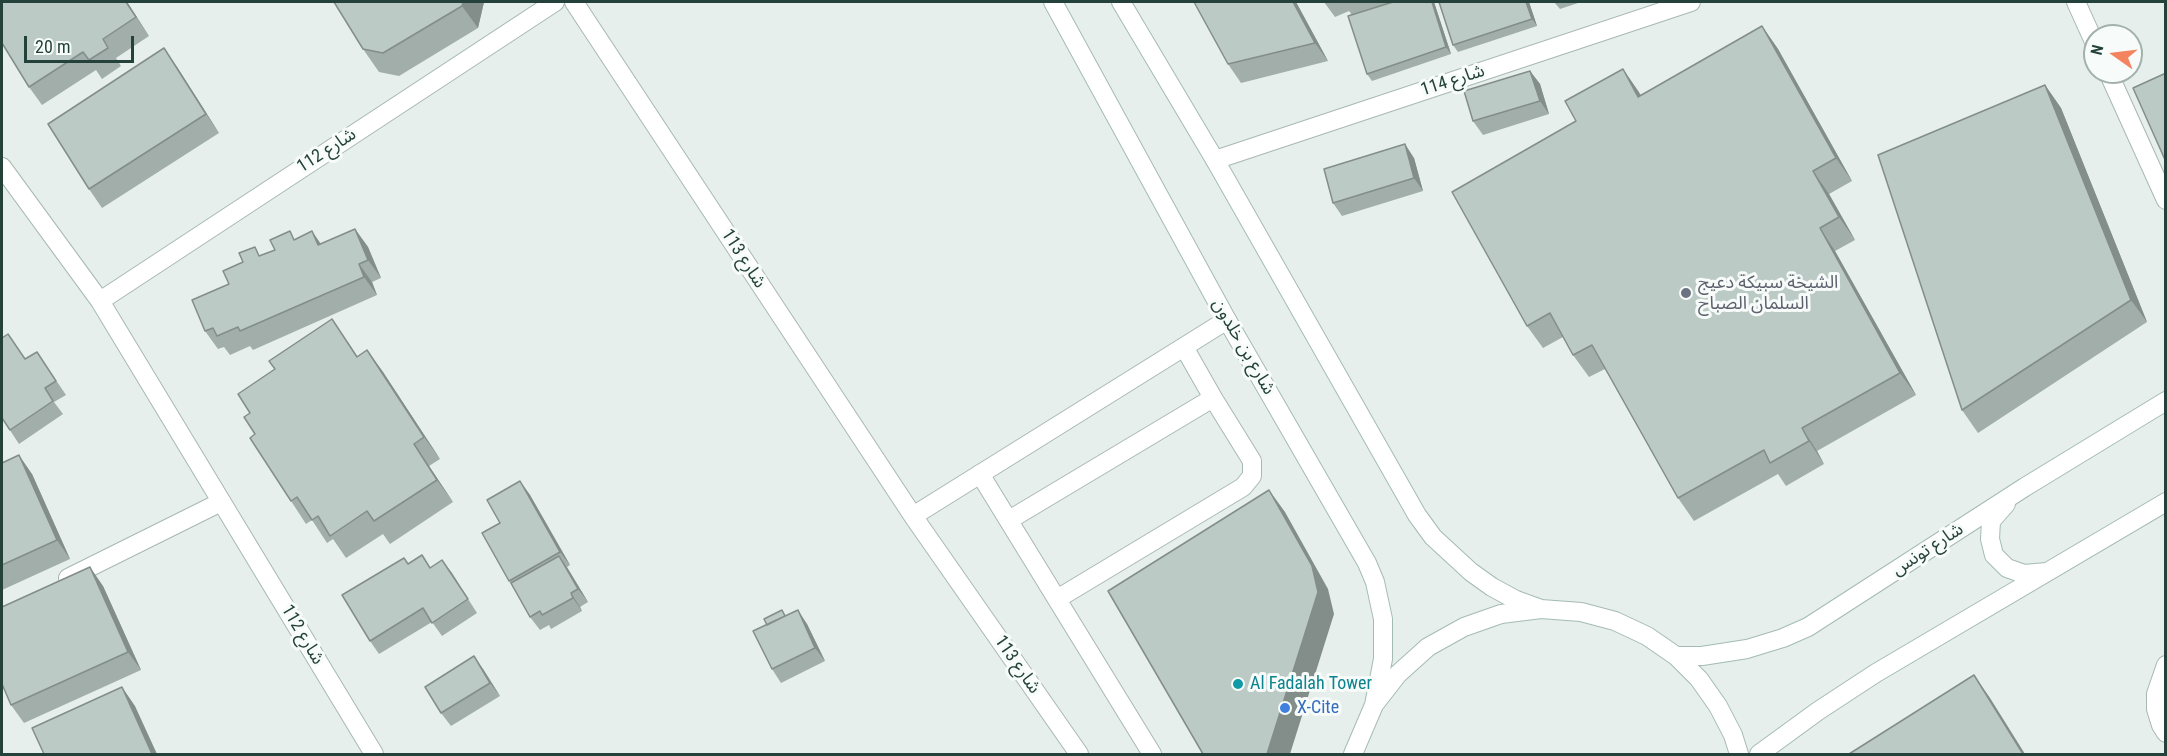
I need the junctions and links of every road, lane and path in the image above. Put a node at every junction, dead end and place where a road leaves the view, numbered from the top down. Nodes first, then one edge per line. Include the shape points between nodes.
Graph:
1 (555, 2) edge
2 (574, 2) edge
3 (1053, 2) edge
4 (1121, 2) edge
5 (1691, 2) edge
6 (2076, 2) edge
7 (2086, 24) edge
8 (2113, 84) edge
9 (1215, 160) junction
10 (2, 167) edge
11 (2166, 200) edge
12 (100, 301) junction
13 (1227, 320) junction
14 (1184, 347) junction
15 (1213, 398) junction
16 (2166, 401) edge
17 (980, 474) junction
18 (2025, 487) junction
19 (222, 502) junction
20 (2166, 502) edge
21 (913, 516) junction
22 (1009, 520) junction
23 (2050, 572) junction
24 (54, 585) edge
25 (1057, 600) junction
26 (1541, 609) junction
27 (1676, 656) junction
28 (2166, 665) edge
29 (1374, 705) junction
30 (2166, 733) edge
31 (374, 754) edge
32 (1079, 754) edge
33 (1152, 754) edge
34 (1353, 754) edge
35 (1739, 754) edge
36 (1759, 754) edge

1 - 12 street, شارع 112
2 - 21 street, شارع 113
3 - 13 street, شارع بن خلدون
4 - 9 street
5 - 9 street, شارع 114
6 - 7 street
8 - 11 street
9 - 26 street via 1417,515 1433,537 1471,572 1516,600
10 - 12 street, شارع 112
12 - 19 street, شارع 112
13 - 14 street
13 - 29 street, شارع بن خلدون via 1375,582 1383,641
14 - 15 street
14 - 17 street
15 - 22 street
15 - 25 street via 1252,461 1248,483
16 - 18 street, شارع تونس
17 - 21 street
17 - 22 street
18 - 23 street via 1991,521 1994,555 2007,568 2024,574
18 - 27 street, شارع تونس via 1808,627 1747,650
19 - 24 street
19 - 31 street, شارع 112
20 - 23 street
21 - 32 street, شارع 113
22 - 25 street
23 - 36 street via 1876,673
25 - 33 street
26 - 27 street via 1581,612 1615,621
26 - 29 street via 1501,614 1464,627 1428,647 1398,674
27 - 35 street via 1718,706
28 - 30 street via 2156,694 2156,709
29 - 34 street

